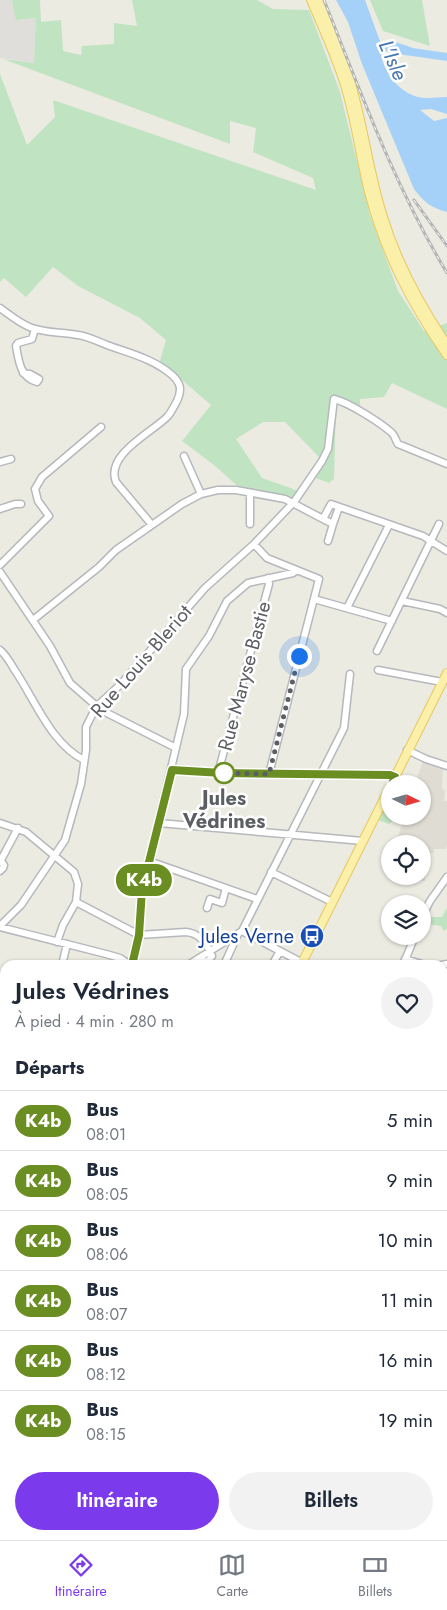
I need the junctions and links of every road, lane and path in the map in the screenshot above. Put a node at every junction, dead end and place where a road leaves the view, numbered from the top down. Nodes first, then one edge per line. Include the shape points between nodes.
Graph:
1 (311, 0) edge
2 (318, 0) edge
3 (355, 108) junction
4 (0, 308) edge
5 (35, 329) junction
6 (447, 345) edge
7 (447, 355) edge
8 (23, 373) dead end
9 (101, 427) dead end
10 (184, 456) dead end
11 (11, 459) dead end
12 (0, 462) edge
13 (447, 464) edge
14 (250, 493) junction
15 (201, 494) junction
16 (294, 502) junction
17 (21, 504) dead end
18 (339, 507) junction
19 (0, 509) edge
20 (323, 519) junction
21 (250, 524) dead end
22 (333, 524) junction
23 (439, 524) dead end
24 (152, 525) junction
25 (389, 525) junction
26 (328, 541) dead end
27 (431, 541) junction
28 (254, 544) junction
29 (447, 550) edge
30 (0, 564) edge
31 (296, 570) junction
32 (0, 572) edge
33 (268, 578) junction
34 (314, 600) junction
35 (402, 601) junction
36 (347, 608) junction
37 (447, 613) edge
38 (33, 620) junction
39 (392, 621) junction
40 (0, 650) edge
41 (377, 650) dead end
42 (378, 670) dead end
43 (447, 673) edge
44 (350, 674) dead end
45 (442, 682) junction
46 (97, 706) junction
47 (176, 748) junction
48 (408, 750) junction
49 (84, 760) junction
50 (447, 766) edge
51 (172, 770) junction
52 (218, 773) junction
53 (269, 774) junction
54 (321, 775) junction
55 (381, 775) edge
56 (396, 775) edge
57 (381, 805) edge
58 (0, 823) edge
59 (159, 823) junction
60 (18, 828) junction
61 (291, 834) junction
62 (363, 841) junction
63 (56, 855) junction
64 (0, 860) edge
65 (149, 861) junction
66 (0, 870) edge
67 (271, 872) junction
68 (447, 877) edge
69 (226, 888) junction
70 (258, 899) junction
71 (431, 900) edge
72 (76, 902) junction
73 (332, 902) junction
74 (207, 908) dead end
75 (0, 927) edge
76 (240, 932) junction
77 (139, 935) junction
78 (57, 942) junction
79 (67, 944) junction
80 (412, 945) edge
81 (280, 951) junction
82 (208, 958) edge
83 (63, 960) edge
84 (123, 960) edge
85 (132, 960) edge
86 (226, 960) edge
87 (275, 960) edge
88 (296, 960) edge
89 (305, 960) edge
90 (408, 960) edge

1 - 3 main road
2 - 3 main road via 351,82
3 - 6 main road via 392,246 417,297
3 - 7 main road via 369,191 386,246 418,312
4 - 5 street
5 - 8 street via 32,339 16,346
5 - 24 street via 80,335 156,363 180,384 181,390 168,417 131,446 114,468 116,482
9 - 30 street via 42,477 35,489 49,516
10 - 15 street
11 - 12 street
13 - 16 street, Rue Louis Bleriot via 398,444 386,429 334,399 328,449
14 - 15 street via 218,490
14 - 16 street
14 - 21 street
15 - 24 street
16 - 20 street
16 - 28 street, Rue Louis Bleriot
17 - 19 street
18 - 20 street via 331,504
18 - 22 street
18 - 25 street
20 - 22 street
22 - 26 street
23 - 27 street
24 - 38 street via 116,550 99,568
25 - 27 street
25 - 36 street
27 - 29 street
27 - 35 street
28 - 31 street via 267,558
28 - 46 street, Rue Louis Bleriot via 205,588 122,684
31 - 33 street
31 - 34 street via 319,579
32 - 38 street
33 - 47 street via 248,583 227,601 209,636 186,669 184,714
33 - 52 street, Rue Maryse Bastie
34 - 36 street
34 - 53 street
35 - 37 street
35 - 39 street
36 - 39 street
38 - 46 street via 70,683
39 - 41 street
40 - 49 street via 61,743
42 - 45 street
43 - 45 main road
44 - 54 street via 344,728
45 - 48 main road
46 - 47 street
46 - 49 street, Rue Louis Bleriot via 86,727
47 - 51 street
48 - 50 street
48 - 56 main road
49 - 63 street, Rue Louis Bleriot via 81,784 65,840
51 - 52 street
51 - 59 street
52 - 53 street
53 - 54 street
54 - 55 street
54 - 61 street
57 - 62 main road
58 - 60 street
59 - 61 street
59 - 65 street
60 - 63 street
60 - 64 street
61 - 62 street
61 - 67 street
62 - 73 main road
63 - 72 street via 74,872 78,884
63 - 75 street, Rue Louis Bleriot via 21,905
64 - 66 street via 4,867
65 - 69 street
65 - 77 street via 142,890
67 - 70 street
67 - 73 street
68 - 71 street
69 - 70 street
69 - 74 street via 222,903 210,900
70 - 76 street
72 - 77 street
72 - 78 street
73 - 89 main road
75 - 78 street
76 - 81 street
76 - 82 street
76 - 86 street
77 - 82 street via 190,932 199,936
77 - 85 street
78 - 79 street
79 - 83 street
79 - 84 street
80 - 90 street
81 - 87 street
81 - 88 street

